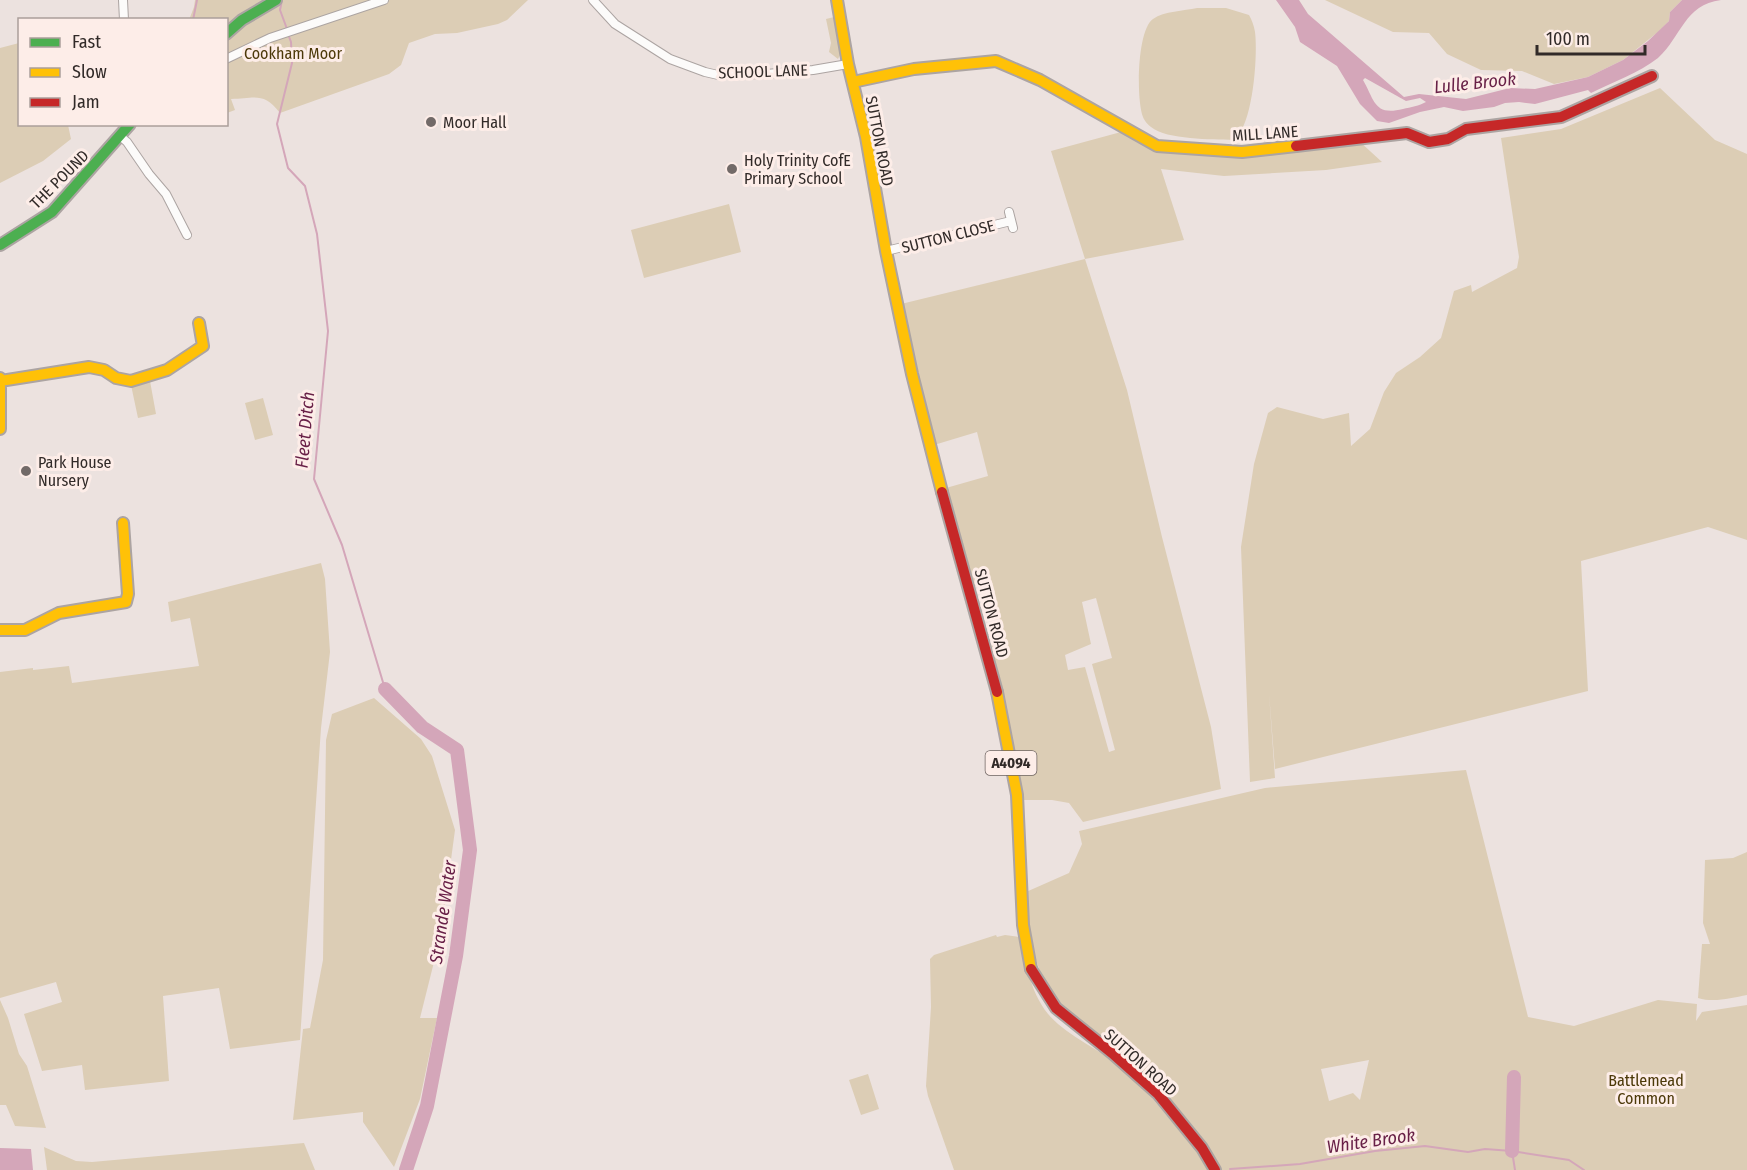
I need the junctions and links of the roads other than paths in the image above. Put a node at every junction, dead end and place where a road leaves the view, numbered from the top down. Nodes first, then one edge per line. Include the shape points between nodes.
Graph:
1 (123, 0) edge
2 (384, 0) edge
3 (593, 0) edge
4 (837, 0) edge
5 (272, 2) edge
6 (124, 18) edge
7 (228, 32) edge
8 (228, 57) edge
9 (848, 64) junction
10 (1652, 76) dead end
11 (853, 82) junction
12 (128, 126) edge
13 (120, 136) junction
14 (1009, 212) dead end
15 (187, 235) dead end
16 (0, 245) edge
17 (886, 251) junction
18 (199, 323) dead end
19 (0, 379) edge
20 (0, 429) edge
21 (123, 523) dead end
22 (0, 630) edge
23 (1215, 1170) edge

1 - 6 street
2 - 8 street via 270,38
3 - 9 street, SCHOOL LANE via 615,24 670,59 705,72 766,74
4 - 9 main road, SUTTON ROAD / A4094
5 - 7 main road
9 - 11 main road, SUTTON ROAD / A4094
10 - 11 main road, MILL LANE via 1561,117 1466,129 1448,139 1429,142 1407,133 1242,152 1157,146 1040,80 996,61 914,69
11 - 17 main road, SUTTON ROAD / A4094
12 - 13 main road, THE POUND
13 - 15 street via 166,194
13 - 16 main road, THE POUND via 52,212
14 - 17 street, SUTTON CLOSE via 1012,224
17 - 23 main road, SUTTON ROAD / A4094 via 932,457 994,675 1017,795 1023,925 1032,973 1056,1008 1158,1094
18 - 19 main road via 203,346 167,370 131,381 90,367
19 - 20 main road
21 - 22 main road via 126,602 59,613 24,630

